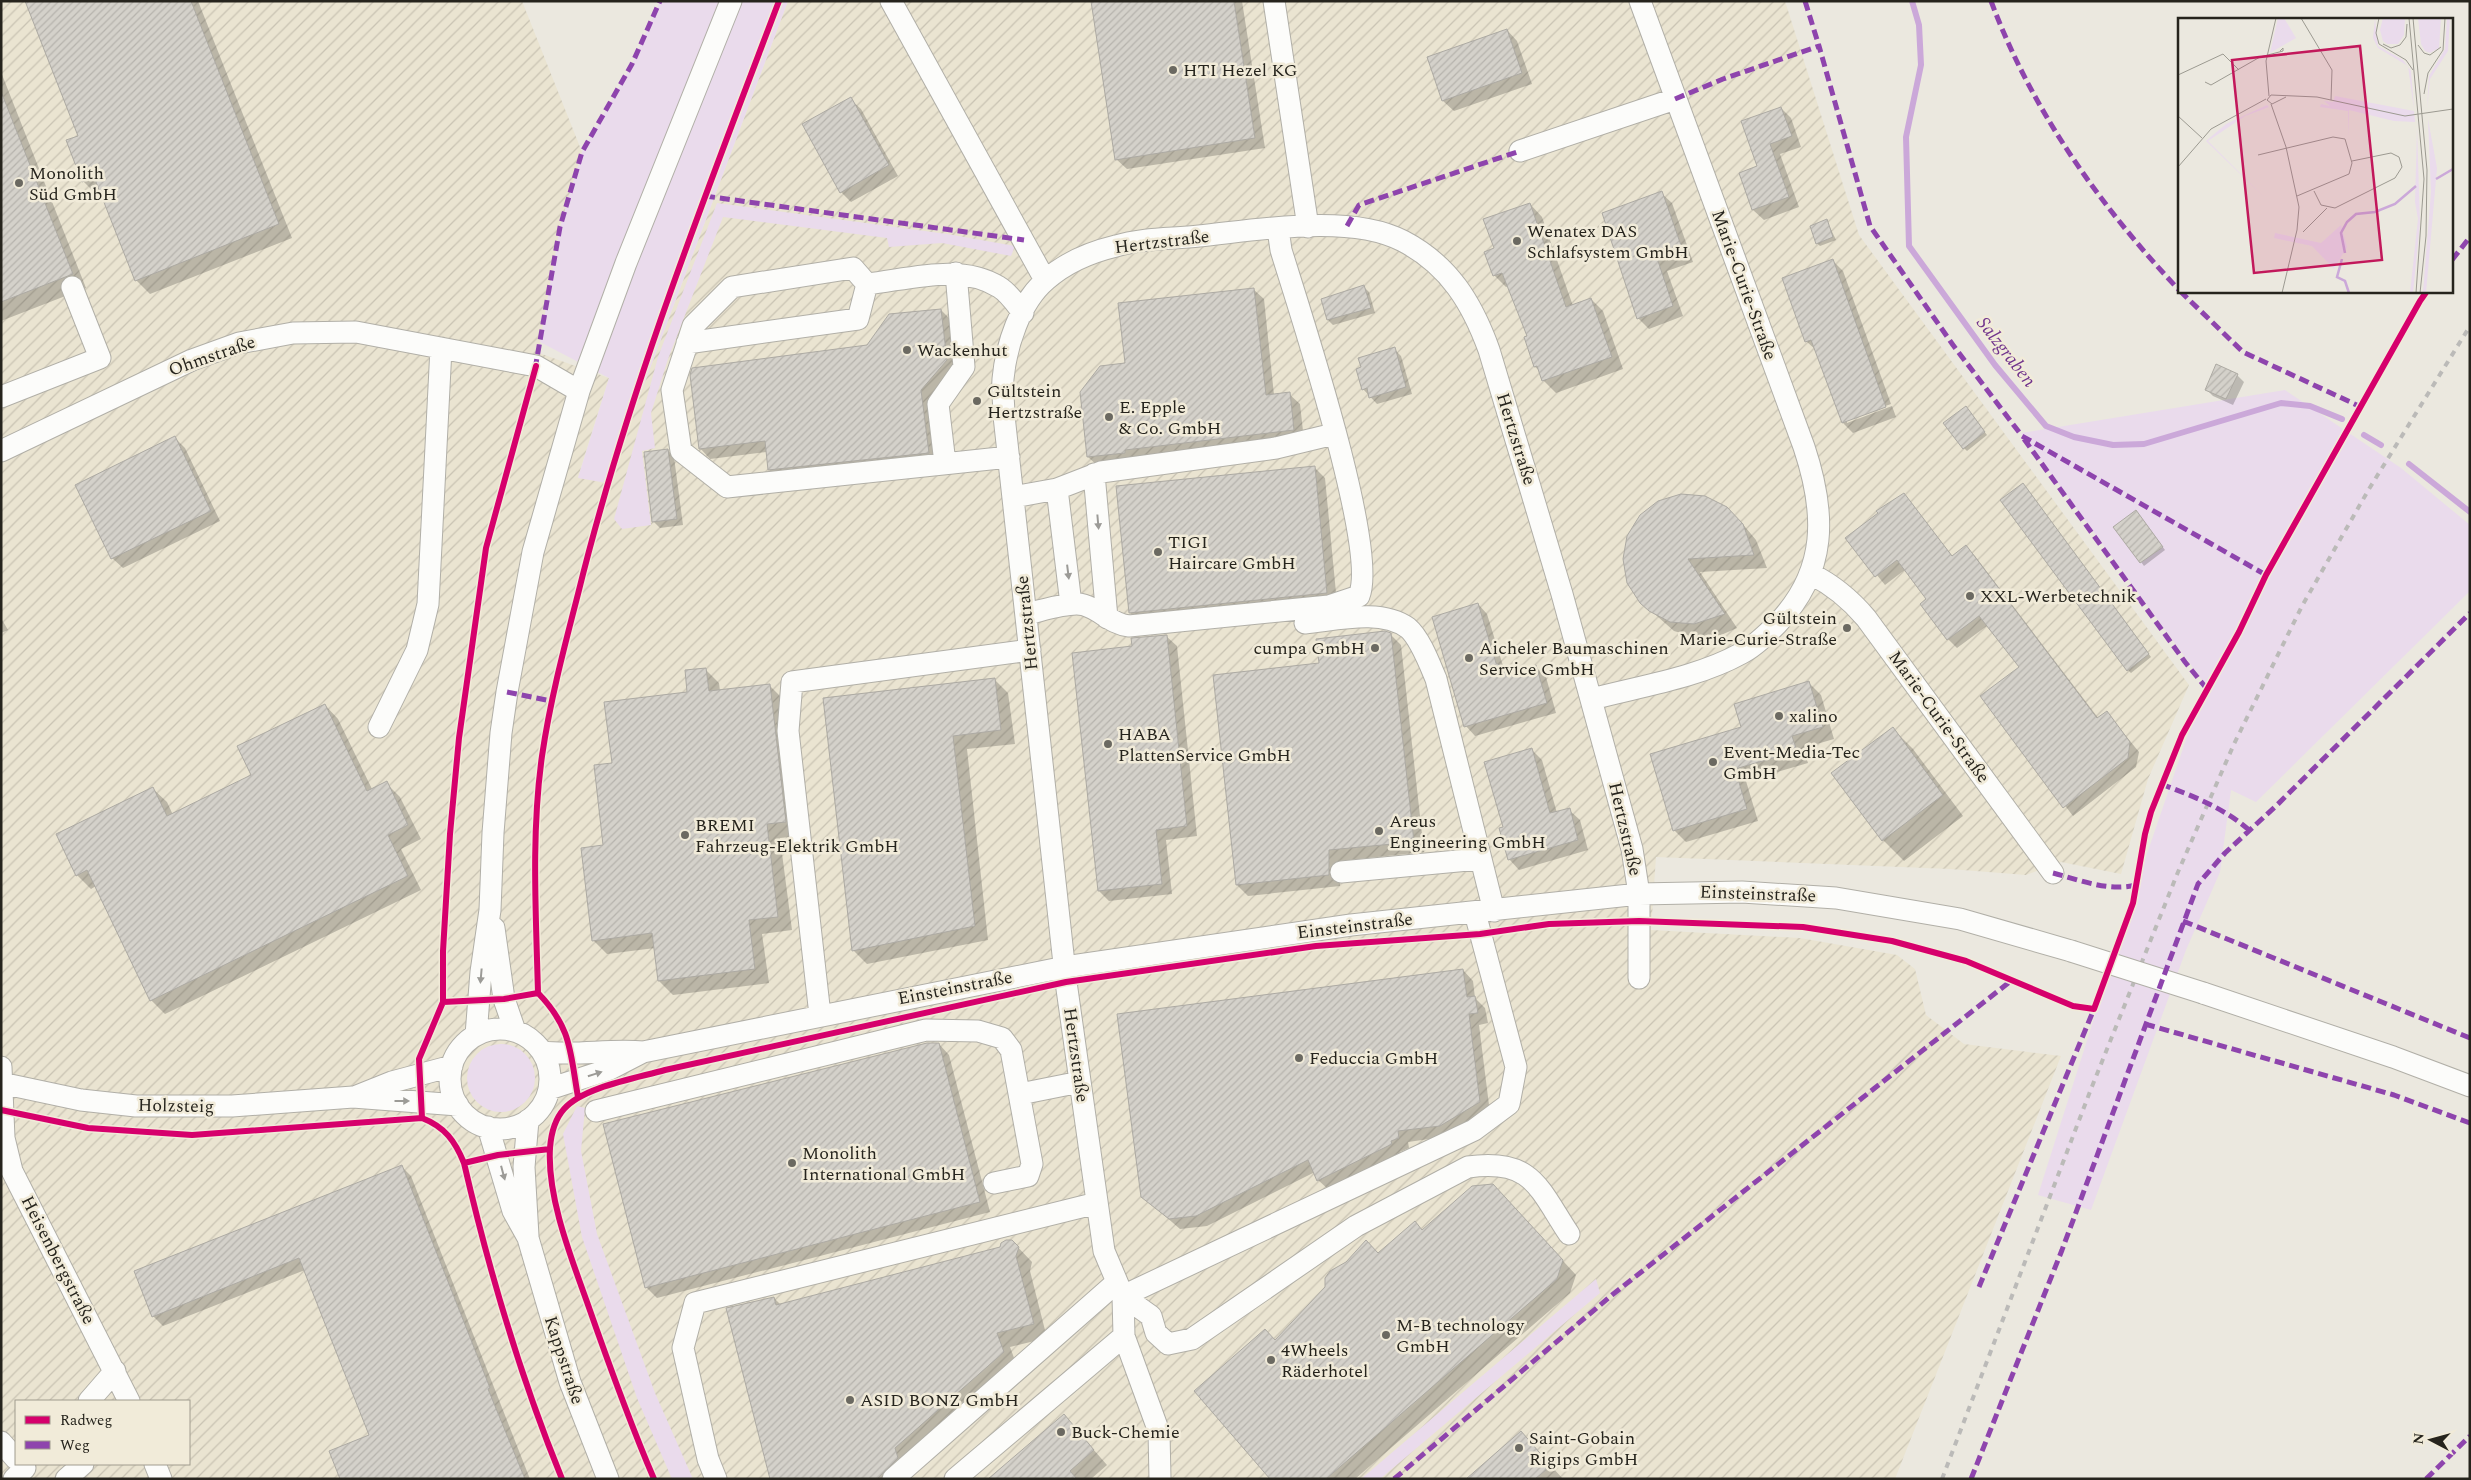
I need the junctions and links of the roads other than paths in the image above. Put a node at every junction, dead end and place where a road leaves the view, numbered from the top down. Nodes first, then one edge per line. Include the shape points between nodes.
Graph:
1 (731, 1) edge
2 (891, 1) edge
3 (1274, 1) edge
4 (1640, 1) edge
5 (1675, 99) junction
6 (1521, 141) dead end
7 (1308, 227) junction
8 (1278, 229) junction
9 (956, 273) junction
10 (1045, 280) junction
11 (867, 284) junction
12 (72, 287) dead end
13 (1023, 313) junction
14 (687, 343) junction
15 (441, 348) junction
16 (580, 391) junction
17 (1, 397) edge
18 (1334, 434) junction
19 (1, 451) edge
20 (1009, 457) junction
21 (945, 463) junction
22 (1094, 474) junction
23 (1057, 488) junction
24 (1013, 497) junction
25 (1811, 574) junction
26 (1071, 604) junction
27 (1026, 614) junction
28 (1107, 618) junction
29 (1204, 632) dead end
30 (1030, 650) junction
31 (1592, 699) junction
32 (379, 727) dead end
33 (1480, 859) junction
34 (1341, 872) dead end
35 (2053, 873) dead end
36 (1639, 894) junction
37 (490, 910) junction
38 (1484, 912) junction
39 (1065, 967) junction
40 (1639, 978) dead end
41 (820, 1015) junction
42 (515, 1031) junction
43 (476, 1035) junction
44 (542, 1052) junction
45 (643, 1052) junction
46 (452, 1066) junction
47 (2, 1077) edge
48 (1080, 1082) junction
49 (2470, 1086) edge
50 (548, 1089) junction
51 (1020, 1094) junction
52 (353, 1097) junction
53 (458, 1105) junction
54 (596, 1111) dead end
55 (528, 1120) junction
56 (488, 1127) junction
57 (994, 1183) dead end
58 (1097, 1203) junction
59 (1569, 1234) dead end
60 (528, 1238) junction
61 (1120, 1289) junction
62 (1124, 1336) junction
63 (115, 1371) junction
64 (90, 1400) edge
65 (129, 1400) edge
66 (1, 1442) edge
67 (15, 1460) edge
68 (82, 1465) edge
69 (155, 1465) edge
70 (66, 1479) edge
71 (161, 1479) edge
72 (608, 1479) edge
73 (716, 1479) edge
74 (893, 1479) edge
75 (955, 1479) edge
76 (1160, 1479) edge

1 - 16 street via 626,263
2 - 10 street
3 - 7 street
4 - 5 street, Marie-Curie-Straße
5 - 6 street via 1546,142
5 - 25 street, Marie-Curie-Straße via 1815,480 1820,525
7 - 8 street, Hertzstraße
7 - 31 street, Hertzstraße via 1348,226 1382,232 1402,240 1435,262 1463,292 1489,350
8 - 10 street, Hertzstraße via 1118,245 1091,254
8 - 18 street via 1281,250
9 - 11 street
9 - 13 street via 976,275 1000,287
9 - 21 street via 964,367 938,404
10 - 13 street, Hertzstraße
11 - 14 street via 858,319
11 - 14 street via 853,268 732,287 693,326
12 - 17 street via 100,358
13 - 20 street, Hertzstraße via 1007,350 1003,380
14 - 21 street via 672,390 681,451 727,487
15 - 16 street, Ohmstraße via 536,366
15 - 19 street, Ohmstraße via 356,332 293,333 239,343 169,370
15 - 32 street via 428,604 417,650
16 - 37 street via 533,552 507,692 495,806
18 - 22 street via 1276,448
18 - 28 street via 1360,544 1363,586 1359,596 1329,606 1129,626
20 - 21 street
20 - 24 street, Hertzstraße
22 - 23 street
22 -> 28 street
23 - 24 street
23 -> 26 street
24 - 27 street, Hertzstraße
25 - 31 street, Marie-Curie-Straße via 1799,598 1782,618 1743,653 1714,666
25 - 35 street, Marie-Curie-Straße via 1853,602 1866,618
26 - 27 street
26 - 28 street via 1083,605
27 - 30 street, Hertzstraße
29 - 33 street via 1368,617 1389,620 1409,629 1436,679
30 - 39 street, Hertzstraße
30 - 41 street via 792,682 788,731
31 - 36 street, Hertzstraße via 1632,848
33 - 34 street
33 - 38 street
36 - 38 street, Einsteinstraße
36 - 40 street, Hertzstraße
36 - 49 street, Einsteinstraße, bridge via 1742,892 1836,898 1960,919 2203,993
37 - 42 street via 504,998
37 -> 43 street
38 - 39 street, Einsteinstraße via 1351,925
38 - 61 street via 1516,1067 1510,1104 1474,1130
39 - 41 street, Einsteinstraße
39 - 48 street, Hertzstraße
41 - 45 street, Einsteinstraße
42 - 43 street via 495,1029
42 - 44 street via 530,1039
43 - 46 street via 461,1048
44 - 45 street, Einsteinstraße
44 - 50 street via 549,1070
50 -> 45 street, Einsteinstraße via 610,1069
46 - 52 street, Holzsteig via 392,1082
46 - 53 street via 451,1086
47 - 52 street, Holzsteig via 81,1100 136,1106 232,1106
47 - 63 street, Heisenbergstraße via 4,1138 12,1172
48 - 51 street
48 - 58 street, Hertzstraße
50 - 55 street via 541,1106
51 - 54 street via 1012,1050 1002,1038 978,1031 926,1030
51 - 57 street via 1032,1164 1028,1176
52 -> 53 street, Holzsteig
53 - 56 street via 470,1119
55 - 56 street via 508,1128
55 - 60 street, Kappstraße via 524,1167
56 -> 60 street, Kappstraße via 513,1211
58 - 61 street, Hertzstraße via 1104,1251
58 - 73 street via 695,1303 683,1348 708,1459
59 - 61 street via 1530,1176 1510,1167 1487,1164 1468,1167 1356,1226 1192,1340 1168,1344 1156,1333 1151,1316
60 - 72 street, Kappstraße via 570,1382
61 - 62 street
61 - 74 street
62 - 75 street
62 - 76 street via 1159,1432
63 - 64 street
63 - 65 street, Heisenbergstraße
66 - 67 street
68 - 70 street
69 - 71 street

